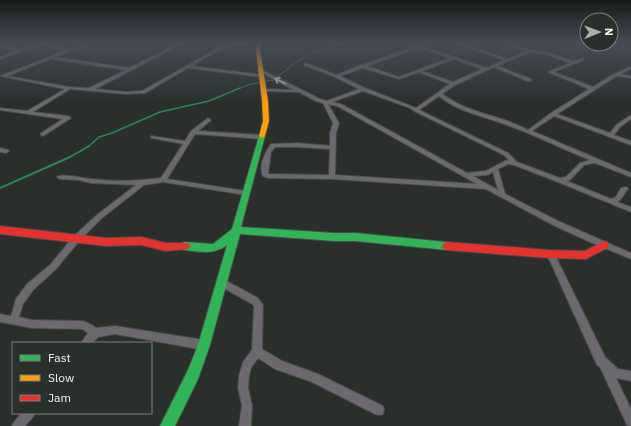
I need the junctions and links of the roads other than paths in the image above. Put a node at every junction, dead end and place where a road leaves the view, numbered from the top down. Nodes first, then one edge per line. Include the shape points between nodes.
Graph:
1 (38, 63) edge
2 (85, 63) edge
3 (141, 63) edge
4 (196, 63) edge
5 (260, 63) edge
6 (371, 63) edge
7 (441, 63) edge
8 (468, 63) edge
9 (501, 63) edge
10 (572, 63) edge
11 (305, 64) dead end
12 (361, 66) junction
13 (494, 66) junction
14 (187, 68) junction
15 (630, 68) dead end
16 (128, 69) junction
17 (486, 69) junction
18 (419, 71) junction
19 (261, 73) junction
20 (616, 75) junction
21 (336, 76) junction
22 (1, 77) edge
23 (631, 77) edge
24 (529, 80) dead end
25 (453, 84) junction
26 (69, 88) junction
27 (90, 89) junction
28 (363, 89) junction
29 (593, 89) junction
30 (264, 90) junction
31 (300, 91) junction
32 (439, 94) junction
33 (325, 103) junction
34 (0, 109) edge
35 (416, 110) junction
36 (29, 112) junction
37 (553, 114) junction
38 (631, 117) edge
39 (208, 120) dead end
40 (193, 132) junction
41 (528, 132) junction
42 (43, 134) dead end
43 (611, 136) junction
44 (153, 137) dead end
45 (262, 137) junction
46 (187, 143) junction
47 (631, 143) edge
48 (333, 148) junction
49 (258, 152) junction
50 (268, 152) junction
51 (594, 161) junction
52 (511, 162) junction
53 (495, 168) junction
54 (468, 175) junction
55 (631, 175) edge
56 (60, 177) dead end
57 (332, 177) junction
58 (163, 180) junction
59 (560, 180) junction
60 (142, 183) junction
61 (489, 187) junction
62 (625, 189) dead end
63 (246, 193) junction
64 (502, 194) junction
65 (611, 202) junction
66 (631, 210) edge
67 (0, 230) edge
68 (236, 230) junction
69 (77, 238) junction
70 (604, 245) junction
71 (549, 254) junction
72 (631, 256) edge
73 (221, 282) junction
74 (0, 318) edge
75 (14, 320) junction
76 (95, 333) junction
77 (87, 342) edge
78 (204, 345) junction
79 (257, 351) junction
80 (601, 361) junction
81 (631, 376) edge
82 (379, 410) dead end
83 (28, 414) edge
84 (631, 421) edge
85 (18, 426) edge
86 (167, 426) edge
87 (245, 426) edge

1 - 22 street
2 - 16 street
3 - 16 street
4 - 14 street
5 - 19 main road
6 - 12 street
7 - 18 street
8 - 17 street
9 - 13 street
10 - 29 street via 550,72
11 - 21 street
12 - 18 street via 399,78
12 - 21 street
13 - 17 street
13 - 24 street
14 - 19 street
14 - 27 street via 143,92
15 - 20 street
16 - 27 street
17 - 25 street
18 - 25 street
19 - 30 main road
31 -> 19 street
20 - 23 street
20 - 29 street
21 - 28 street
22 - 26 street
25 - 32 street
26 - 27 street
26 - 36 street
28 - 33 street
28 - 35 street
29 - 37 street
30 - 31 street
30 - 45 main road via 266,121
31 - 33 street
32 - 35 street
32 - 41 street via 464,109
33 - 48 street via 336,123
33 - 54 street via 339,105
34 - 36 street
35 - 52 street via 510,156
36 - 42 street via 68,118
37 - 41 street
37 - 43 street
38 - 43 street via 618,126
39 - 40 street
40 - 45 street
40 - 46 street
41 - 51 street
43 - 47 street
44 - 46 street
45 - 49 main road
46 - 58 street
48 - 50 street via 278,144 273,145
48 - 57 street
49 - 50 street
49 - 63 main road
50 - 57 street via 265,175
51 - 55 street
51 - 59 street via 582,164 568,179
52 - 53 street
52 - 59 street
53 - 54 street via 487,173
53 - 64 street
54 - 61 street
56 - 60 street
57 - 61 street
58 - 60 street
58 - 63 street
59 - 65 street
60 - 69 street
61 - 64 street
62 - 65 street via 619,198
63 - 68 main road
64 - 70 street
65 - 66 street
67 - 69 main road
68 - 69 main road via 219,247 210,249 166,247 141,241 106,242
68 - 71 main road via 354,237
68 - 73 main road
69 - 75 street via 52,267 23,294
70 - 71 main road via 586,255
70 - 72 street
71 - 80 street
73 - 78 main road
73 - 79 street via 255,300 259,305
74 - 75 street
75 - 76 street via 32,324 83,325
76 - 77 street
76 - 78 street via 115,330
78 - 86 main road via 193,374
79 - 82 street via 279,365 314,378
79 - 87 street via 244,376
80 - 81 street via 610,372
80 - 84 street
83 - 85 street

